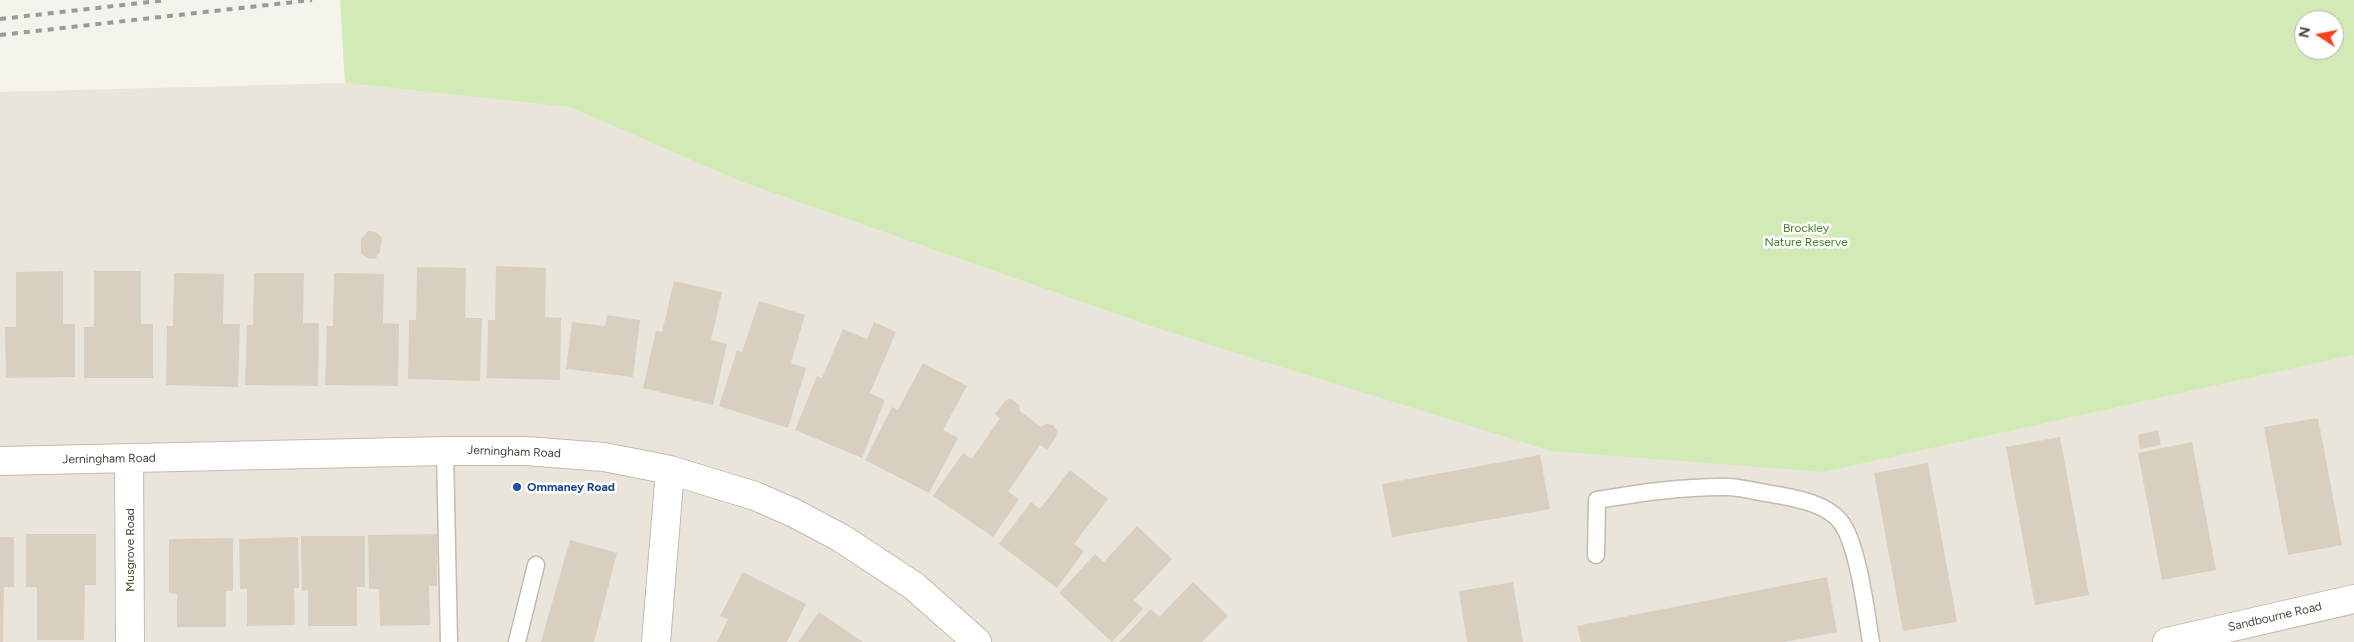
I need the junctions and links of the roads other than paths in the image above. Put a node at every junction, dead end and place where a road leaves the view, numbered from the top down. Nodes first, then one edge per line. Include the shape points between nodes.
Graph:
1 (445, 451) junction
2 (129, 458) junction
3 (0, 461) edge
4 (670, 470) junction
5 (1596, 555) dead end
6 (536, 565) dead end
7 (2354, 599) edge
8 (130, 642) edge
9 (449, 642) edge
10 (517, 642) edge
11 (656, 642) edge
12 (977, 642) edge
13 (1871, 642) edge
14 (2167, 642) edge

1 - 2 street, Jerningham Road
1 - 4 street, Jerningham Road via 526,451 604,457
1 - 9 lane
2 - 3 street, Jerningham Road
2 - 8 street, Musgrove Road
4 - 11 street
4 - 12 street, Jerningham Road via 755,496 841,538 914,586
5 - 13 lane via 1597,500 1682,489 1730,487 1797,498 1821,507 1840,521 1850,542 1859,576
6 - 10 lane
7 - 14 street, Sandbourne Road

